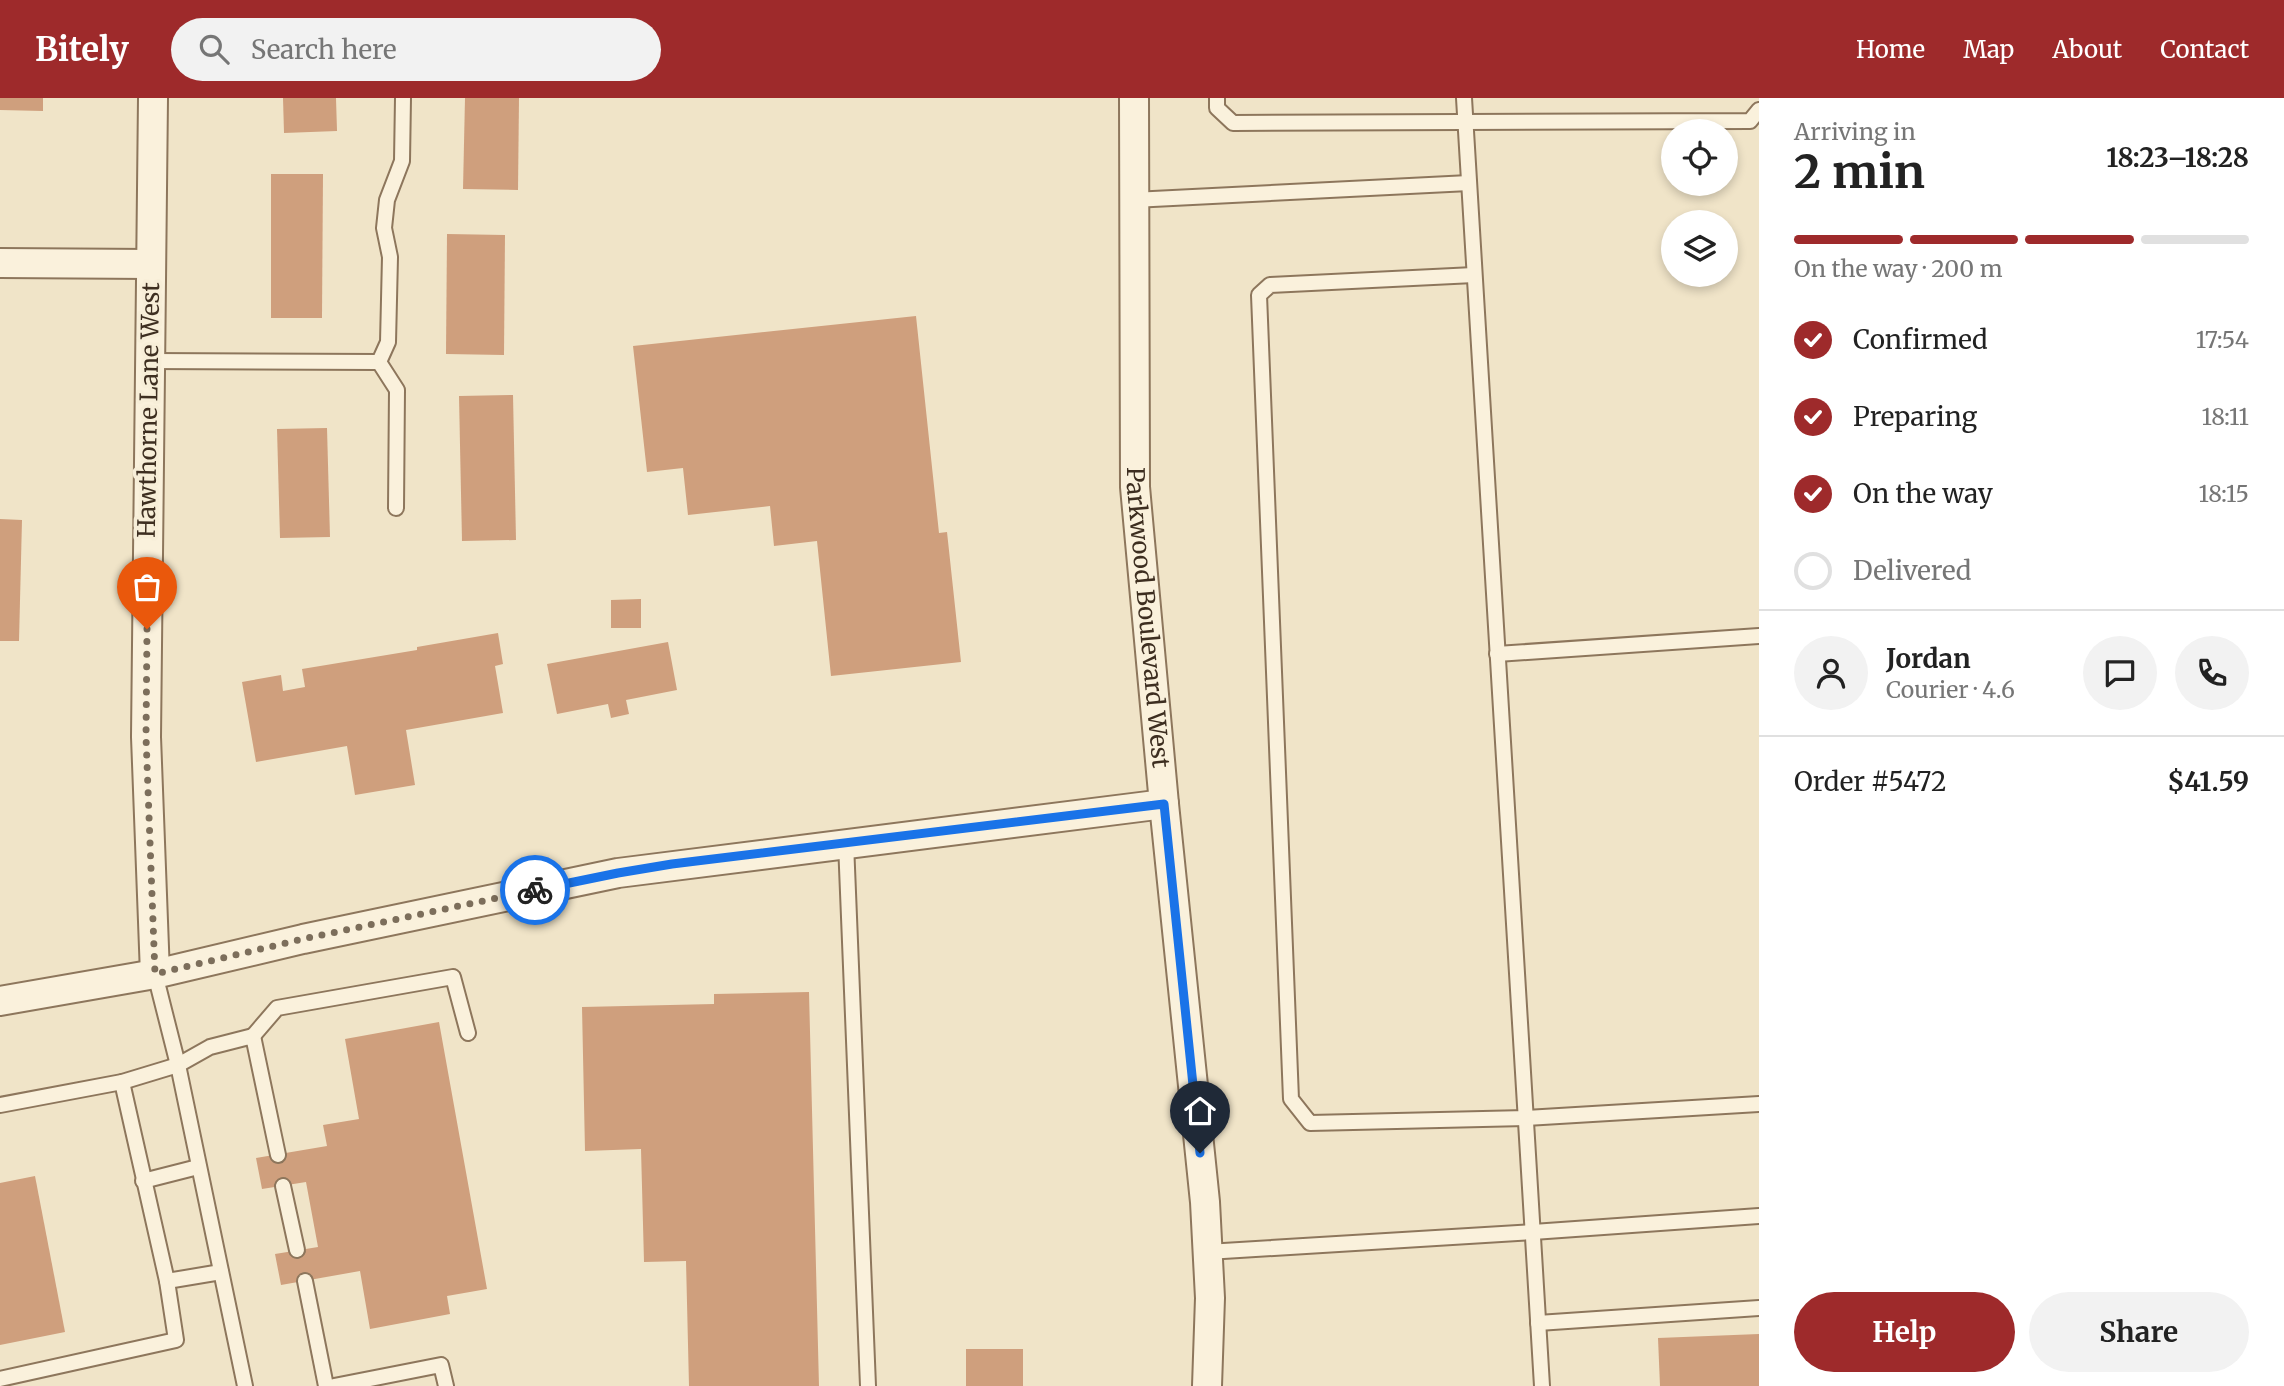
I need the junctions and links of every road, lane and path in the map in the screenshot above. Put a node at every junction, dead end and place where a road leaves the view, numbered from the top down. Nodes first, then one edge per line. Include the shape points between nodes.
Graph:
1 (153, 98) edge
2 (403, 98) edge
3 (1134, 98) edge
4 (1217, 98) edge
5 (1464, 98) edge
6 (1759, 110) edge
7 (1465, 122) junction
8 (1469, 183) junction
9 (1133, 200) junction
10 (0, 263) edge
11 (151, 264) junction
12 (1474, 275) junction
13 (150, 361) junction
14 (379, 362) junction
15 (397, 508) dead end
16 (1759, 636) edge
17 (1497, 654) junction
18 (1164, 804) junction
19 (846, 843) junction
20 (155, 974) junction
21 (0, 1001) edge
22 (468, 1033) dead end
23 (253, 1036) junction
24 (178, 1065) junction
25 (122, 1082) junction
26 (1759, 1104) edge
27 (0, 1105) edge
28 (1526, 1118) junction
29 (278, 1155) dead end
30 (198, 1167) junction
31 (143, 1181) junction
32 (283, 1185) dead end
33 (1759, 1216) edge
34 (1533, 1233) junction
35 (297, 1251) dead end
36 (1207, 1252) junction
37 (221, 1272) junction
38 (167, 1281) junction
39 (305, 1281) dead end
40 (1759, 1308) edge
41 (1538, 1323) junction
42 (0, 1379) edge
43 (352, 1384) edge
44 (245, 1386) edge
45 (326, 1386) edge
46 (334, 1386) edge
47 (446, 1386) edge
48 (868, 1386) edge
49 (1207, 1386) edge
50 (1542, 1386) edge

1 - 11 street, Hawthorne Lane West
2 - 14 lane via 402,161 387,200 384,228 390,257 388,342
3 - 9 street, Parkwood Boulevard West
4 - 7 lane via 1217,108 1233,123
5 - 7 lane
6 - 7 lane via 1750,121
7 - 8 lane
8 - 9 lane
8 - 12 lane
9 - 18 street, Parkwood Boulevard West via 1135,486
10 - 11 street
11 - 13 street, Hawthorne Lane West
12 - 17 lane
12 - 28 lane via 1270,285 1259,295 1291,1099 1310,1123
13 - 14 lane
13 - 20 street, Hawthorne Lane West via 146,737
14 - 15 lane via 397,390
16 - 17 lane
17 - 28 lane
18 - 19 street
18 - 36 street, Parkwood Boulevard West
19 - 20 street via 618,873
19 - 48 lane
20 - 21 street
20 - 24 lane
22 - 23 lane via 453,977 277,1008
23 - 24 lane via 210,1047
23 - 29 lane
24 - 25 lane
24 - 30 lane
25 - 27 lane
25 - 31 lane
26 - 28 lane
28 - 34 lane
30 - 31 lane
30 - 37 lane
31 - 38 lane
32 - 35 lane
33 - 34 lane
34 - 36 lane
34 - 41 lane
36 - 49 street, Parkwood Boulevard West
37 - 38 lane
37 - 44 lane
38 - 42 lane via 176,1340
39 - 45 lane
40 - 41 lane
41 - 50 lane
43 - 46 lane
43 - 47 lane via 442,1365

